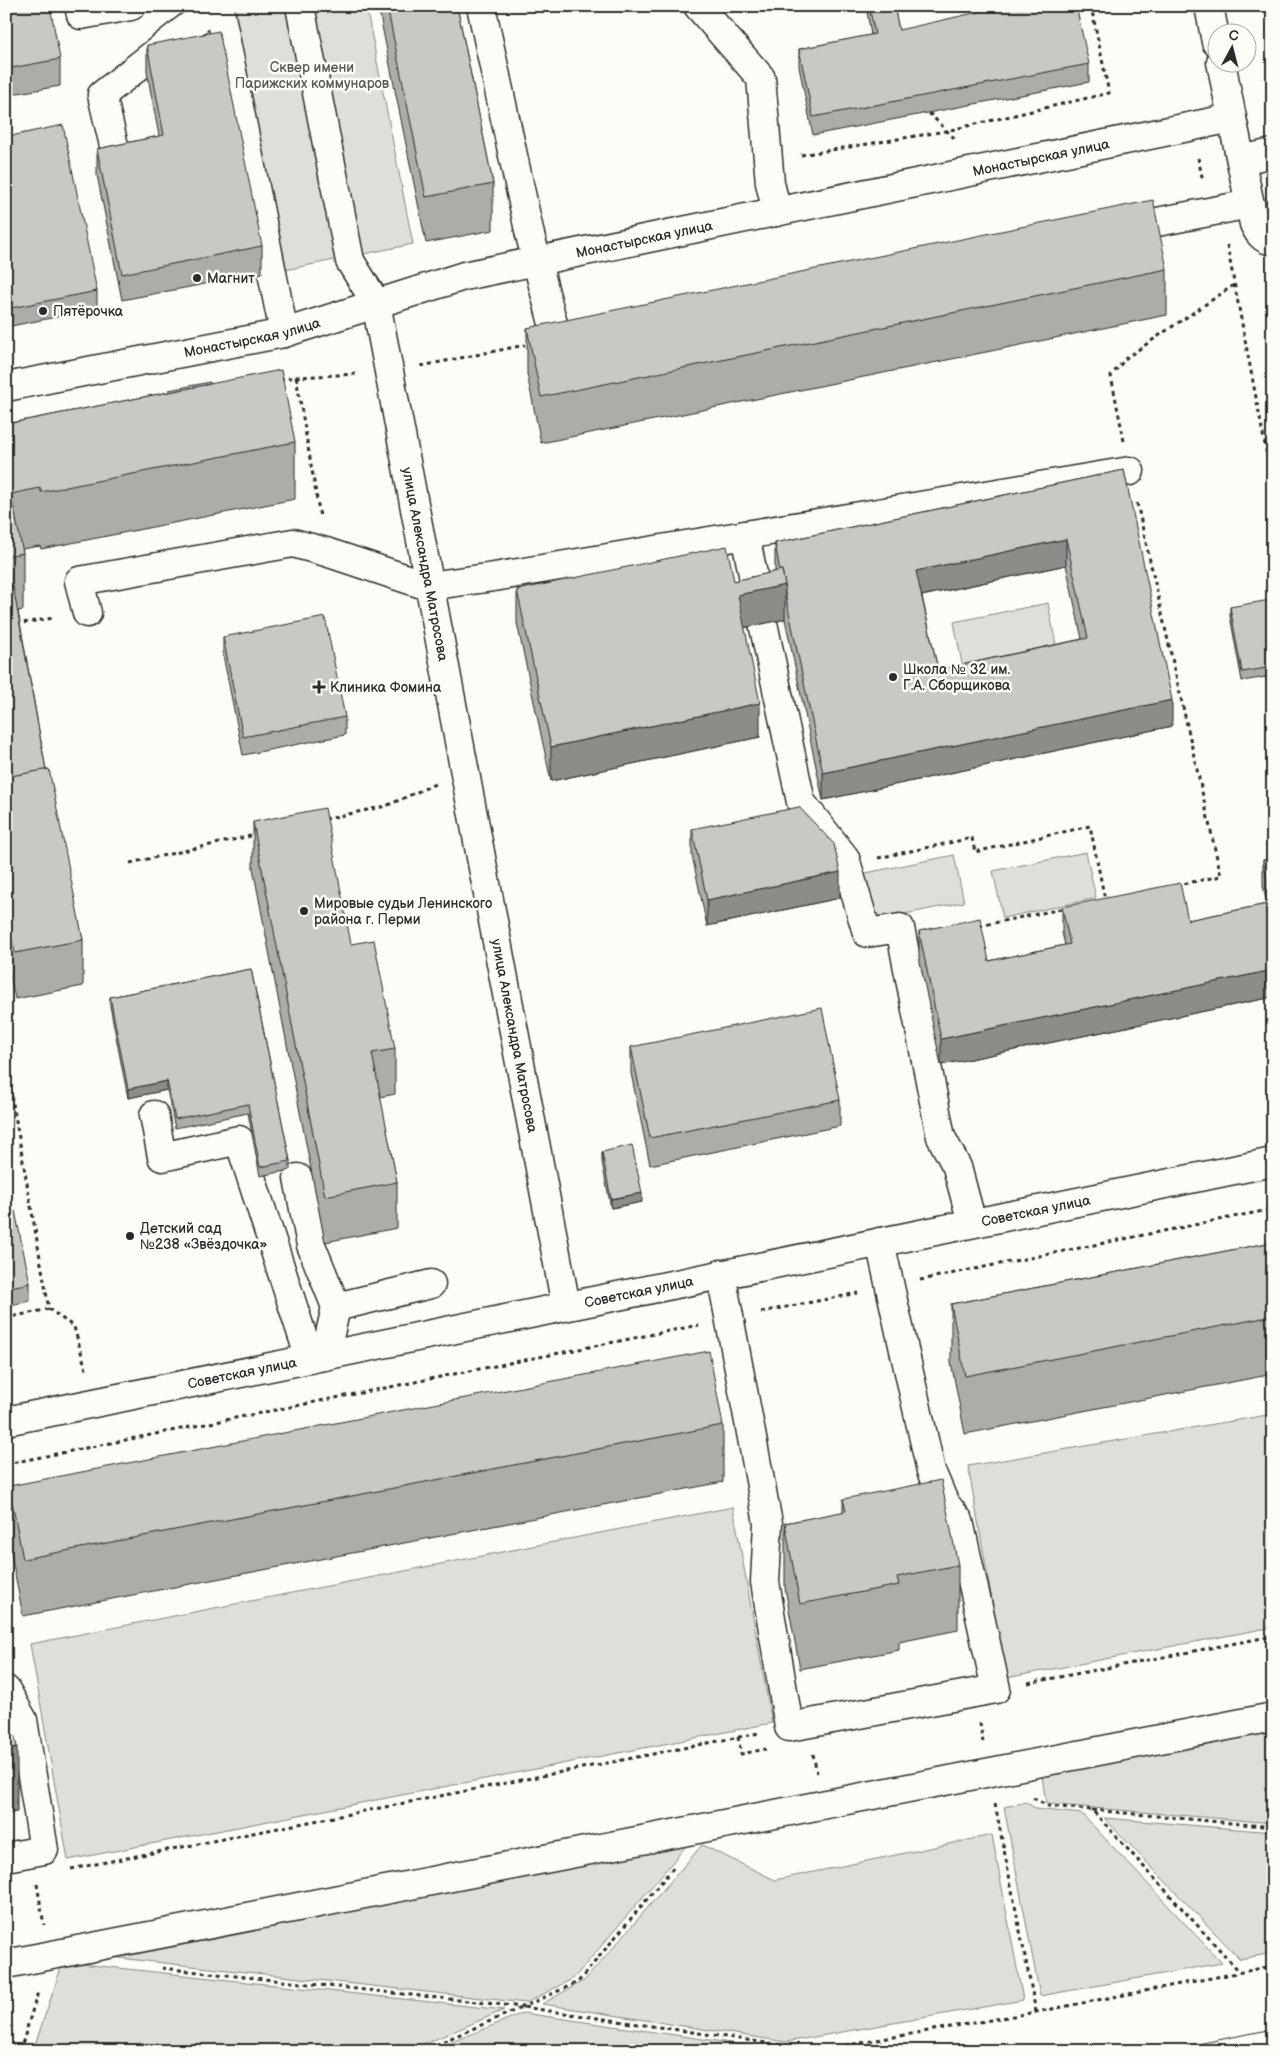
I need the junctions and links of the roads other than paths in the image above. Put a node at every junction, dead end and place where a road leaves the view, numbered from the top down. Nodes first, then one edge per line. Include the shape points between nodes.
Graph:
1 (79, 6) edge
2 (131, 6) edge
3 (215, 6) edge
4 (219, 6) edge
5 (300, 6) edge
6 (481, 6) edge
7 (698, 6) edge
8 (1209, 6) edge
9 (1212, 22) edge
10 (1223, 72) edge
11 (1232, 118) junction
12 (116, 150) edge
13 (1273, 153) edge
14 (1241, 160) junction
15 (1250, 204) junction
16 (777, 212) junction
17 (1092, 234) edge
18 (1273, 240) edge
19 (537, 261) junction
20 (376, 303) junction
21 (596, 331) edge
22 (284, 333) junction
23 (6, 387) edge
24 (1130, 471) road end
25 (745, 535) junction
26 (428, 586) junction
27 (87, 613) road end
28 (154, 1115) dead end
29 (1273, 1162) edge
30 (298, 1178) dead end
31 (972, 1223) junction
32 (880, 1242) junction
33 (722, 1274) junction
34 (431, 1284) dead end
35 (566, 1306) junction
36 (336, 1307) junction
37 (317, 1357) junction
38 (6, 1421) edge
39 (6, 1690) edge
40 (1273, 1717) edge
41 (6, 1857) edge
42 (6, 1964) edge

1 - 2 street via 81,15
3 - 12 street via 102,95
4 - 22 street
5 - 20 street, улица Александра Матросова via 350,261
6 - 19 street
7 - 16 street via 761,78 770,183
8 - 9 street
10 - 11 street
11 - 14 street
11 - 16 street, Монастырская улица
13 - 14 street
14 - 15 street
15 - 17 street
15 - 18 street via 1259,233 1269,241
16 - 19 street, Монастырская улица
19 - 20 street, Монастырская улица via 464,276
19 - 21 street via 557,339
20 - 22 street, Монастырская улица
20 - 26 street, улица Александра Матросова
22 - 23 street, Монастырская улица
24 - 25 street
25 - 26 street
25 - 31 street via 801,802 845,858 867,933 900,928 941,1137 957,1167
26 - 27 street via 294,544 79,581
26 - 35 street, улица Александра Матросова
28 - 37 street via 162,1156 239,1140
29 - 31 street, Советская улица
30 - 36 street via 311,1245
31 - 32 street, Советская улица
32 - 33 street, Советская улица
32 - 33 street via 931,1471 944,1502 959,1521 985,1691 788,1726 765,1582 768,1523
33 - 35 street, Советская улица
34 - 36 street
35 - 37 street, Советская улица
36 - 37 street
37 - 38 street, Советская улица
39 - 41 street via 23,1720 44,1850
40 - 42 street

